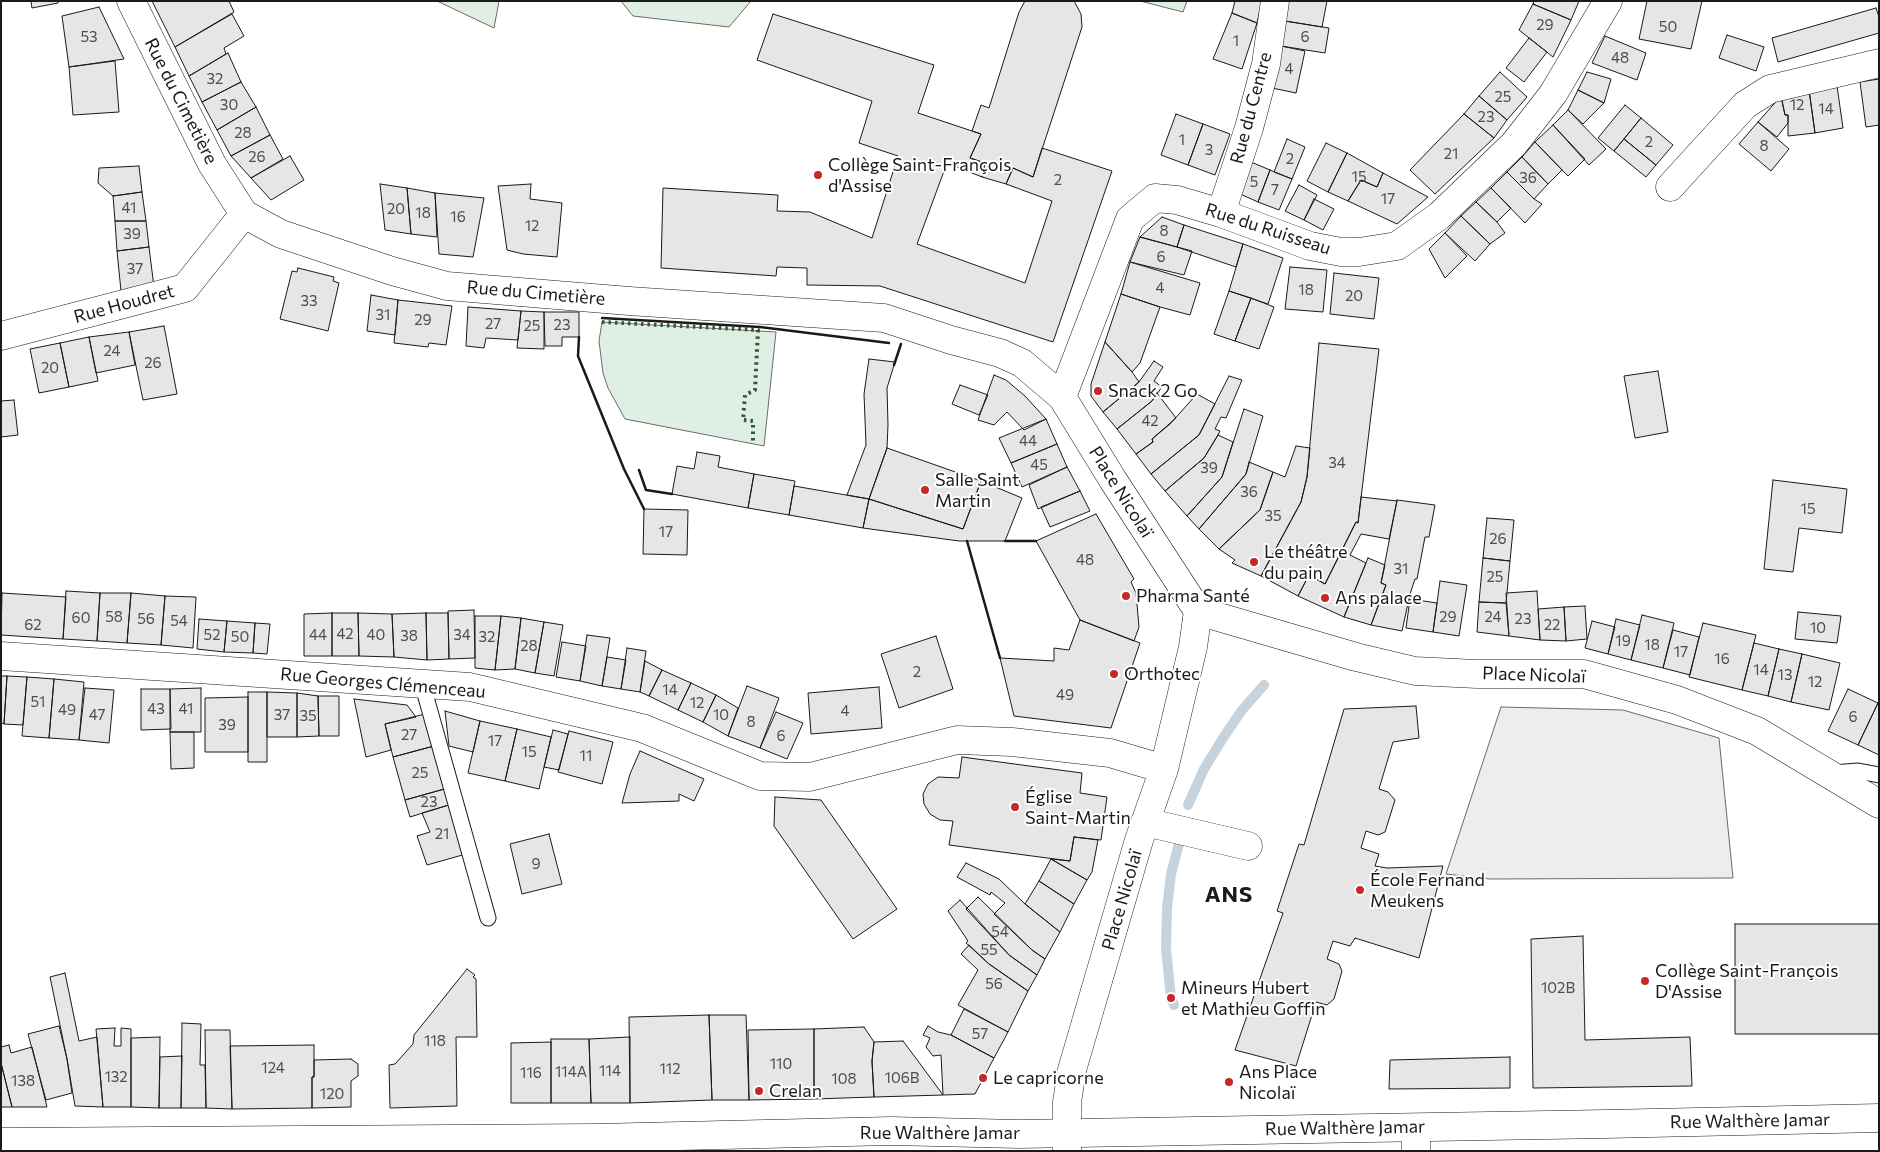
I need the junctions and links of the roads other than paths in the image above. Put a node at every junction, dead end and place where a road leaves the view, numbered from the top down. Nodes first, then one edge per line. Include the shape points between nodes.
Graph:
1 (131, 1) edge
2 (1275, 1) edge
3 (1608, 1) edge
4 (1879, 63) edge
5 (1670, 187) dead end
6 (244, 214) junction
7 (1221, 214) junction
8 (1, 336) edge
9 (1062, 396) junction
10 (1198, 611) junction
11 (1, 656) edge
12 (422, 683) junction
13 (1164, 769) junction
14 (1826, 773) junction
15 (1879, 775) edge
16 (1879, 804) edge
17 (1145, 822) junction
18 (1248, 846) dead end
19 (488, 918) dead end
20 (1879, 1118) edge
21 (1416, 1139) edge
22 (1, 1142) edge
23 (1067, 1142) edge

1 - 6 street, Rue du Cimetière via 212,164
2 - 7 street, Rue du Centre via 1266,64
3 - 7 street, Rue du Ruisseau via 1553,94 1514,144 1439,216 1397,246 1341,252 1310,246
4 - 5 street via 1770,89 1745,105
6 - 8 street, Rue Houdret via 185,288
6 - 9 street, Rue du Cimetière via 281,234 446,286 884,318 1000,353 1022,363
7 - 9 street, Rue du Ruisseau via 1177,200 1155,198 1130,219
9 - 10 street, Place Nicolaï
10 - 13 street, Place Nicolaï via 1193,647
10 - 14 street, Place Nicolaï via 1415,671 1584,674 1677,700 1757,731
11 - 12 street, Rue Georges Clémenceau
12 - 13 street, Rue Georges Clémenceau via 470,687 642,728 760,776 810,777 957,740 1012,742 1110,753
12 - 19 lane
13 - 17 street, Place Nicolaï
14 - 15 lane via 1858,771
14 - 16 street, Place Nicolaï
17 - 18 street
17 - 23 street, Place Nicolaï via 1072,1070 1067,1102
20 - 21 street, Rue Walthère Jamar
21 - 23 street, Rue Walthère Jamar
22 - 23 street, Rue Walthère Jamar via 596,1138 891,1131 1020,1134

